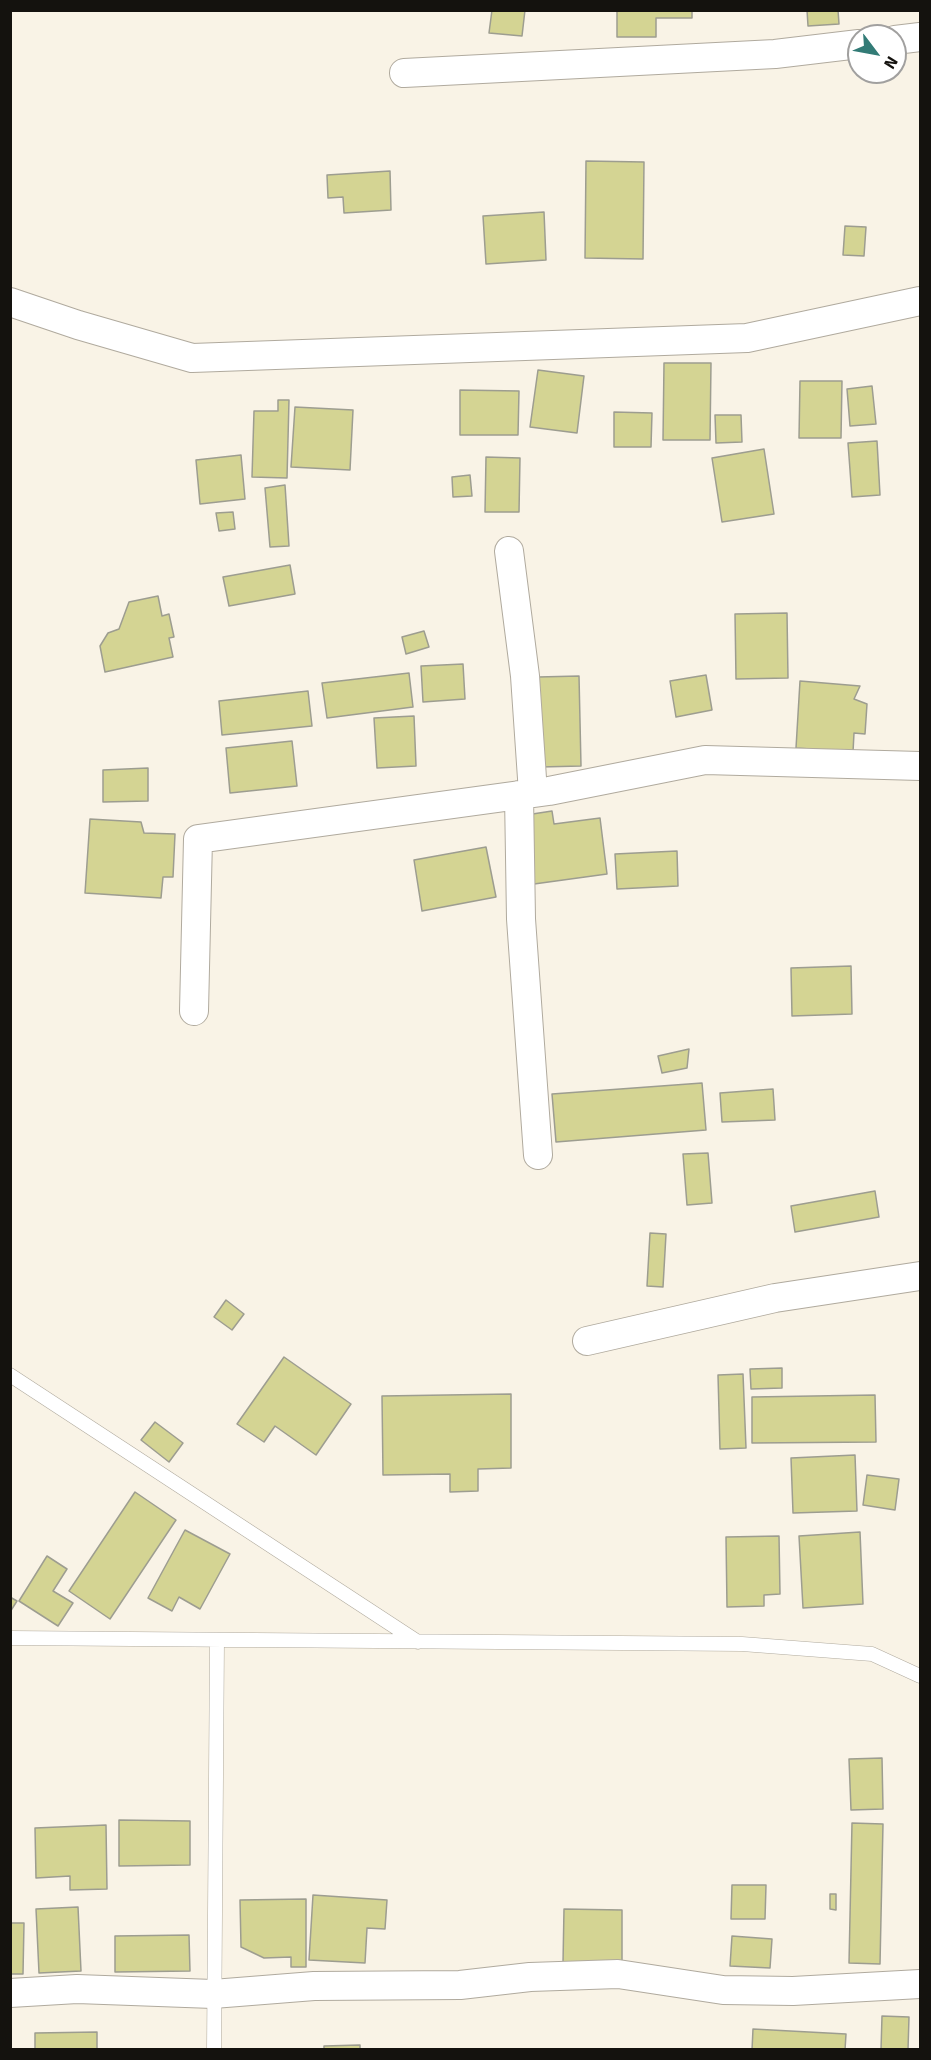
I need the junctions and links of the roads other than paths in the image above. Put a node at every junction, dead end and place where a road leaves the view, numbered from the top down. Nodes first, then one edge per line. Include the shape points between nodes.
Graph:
1 (847, 45) edge
2 (404, 73) dead end
3 (921, 301) edge
4 (10, 302) edge
5 (509, 551) dead end
6 (921, 766) edge
7 (526, 794) junction
8 (194, 1011) dead end
9 (538, 1155) dead end
10 (921, 1276) edge
11 (587, 1341) dead end
12 (10, 1375) edge
13 (10, 1638) edge
14 (217, 1640) junction
15 (419, 1642) junction
16 (921, 1676) edge
17 (921, 1984) edge
18 (10, 1993) edge
19 (213, 1994) junction
20 (214, 2049) edge

1 - 2 street via 775,54
3 - 4 street via 747,338 192,358
5 - 7 street via 525,676
6 - 7 street via 705,760
7 - 8 street via 198,839
7 - 9 street via 521,919
10 - 11 street via 775,1298
12 - 15 lane
13 - 14 lane
14 - 15 lane
14 - 19 lane
15 - 16 lane via 742,1644 872,1654
17 - 19 street via 793,1991 723,1990 618,1974 530,1977 460,1985 314,1986
18 - 19 street via 77,1989
19 - 20 lane

